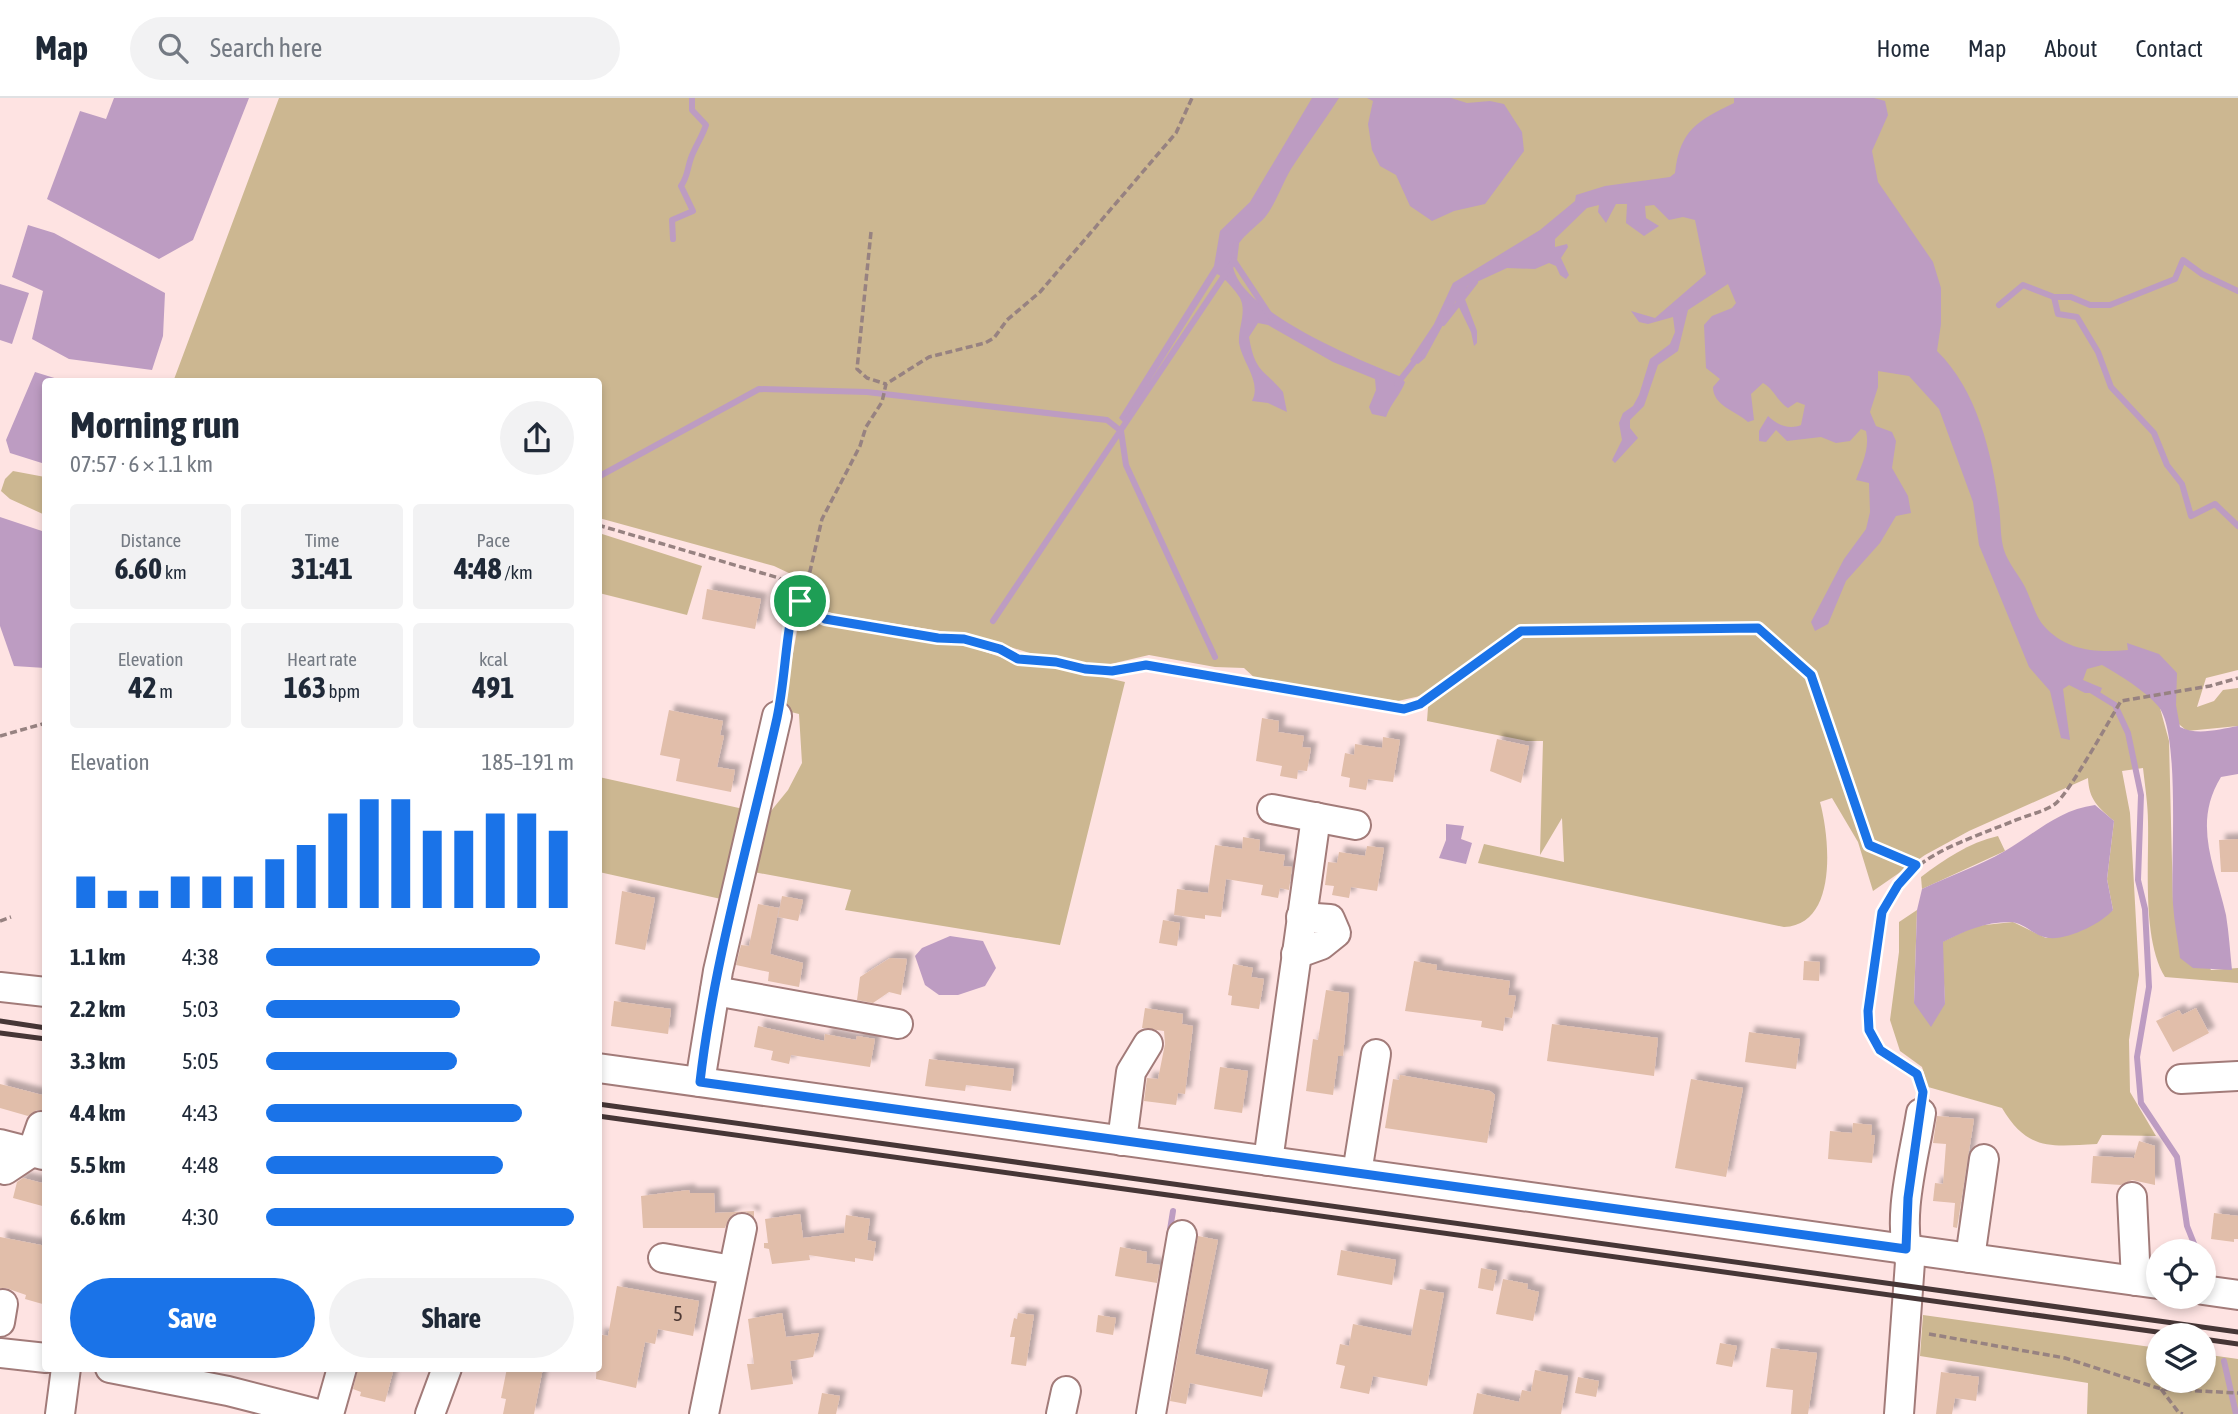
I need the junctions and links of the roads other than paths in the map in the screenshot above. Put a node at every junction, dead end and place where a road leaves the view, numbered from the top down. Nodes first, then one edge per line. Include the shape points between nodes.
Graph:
1 (777, 716) road end
2 (1272, 809) dead end
3 (1316, 817) junction
4 (1356, 825) dead end
5 (0, 986) edge
6 (42, 991) edge
7 (715, 991) junction
8 (898, 1024) dead end
9 (1148, 1044) dead end
10 (1376, 1054) dead end
11 (602, 1069) edge
12 (2238, 1076) edge
13 (2181, 1079) dead end
14 (700, 1082) junction
15 (1921, 1113) road end
16 (41, 1126) dead end
17 (1122, 1140) junction
18 (38, 1154) edge
19 (3, 1157) edge
20 (1984, 1159) dead end
21 (1268, 1161) junction
22 (1357, 1173) junction
23 (2132, 1197) dead end
24 (742, 1228) dead end
25 (1182, 1235) dead end
26 (1906, 1249) junction
27 (663, 1258) dead end
28 (1969, 1258) junction
29 (732, 1270) junction
30 (2146, 1276) edge
31 (2146, 1282) edge
32 (2216, 1292) edge
33 (2238, 1295) edge
34 (0, 1353) edge
35 (42, 1358) edge
36 (65, 1372) edge
37 (133, 1372) edge
38 (341, 1372) edge
39 (446, 1372) edge
40 (60, 1414) edge
41 (318, 1414) edge
42 (329, 1414) edge
43 (430, 1414) edge
44 (704, 1414) edge
45 (1151, 1414) edge
46 (1899, 1414) edge

1 - 7 street
2 - 3 street
3 - 4 street
3 - 21 street
5 - 6 street
7 - 8 street
7 - 14 street
9 - 17 street via 1131,1072
10 - 22 street
11 - 14 street
12 - 13 street
14 - 17 street
15 - 26 street via 1908,1198
16 - 18 street
17 - 21 street
18 - 19 street
20 - 28 street
21 - 22 street
22 - 26 street
23 - 30 street
24 - 29 street
25 - 45 street
26 - 28 street
26 - 46 street via 1910,1262
27 - 29 street
28 - 31 street
29 - 44 street
32 - 33 street
34 - 35 street
36 - 40 street
37 - 41 street
38 - 42 street
39 - 43 street

